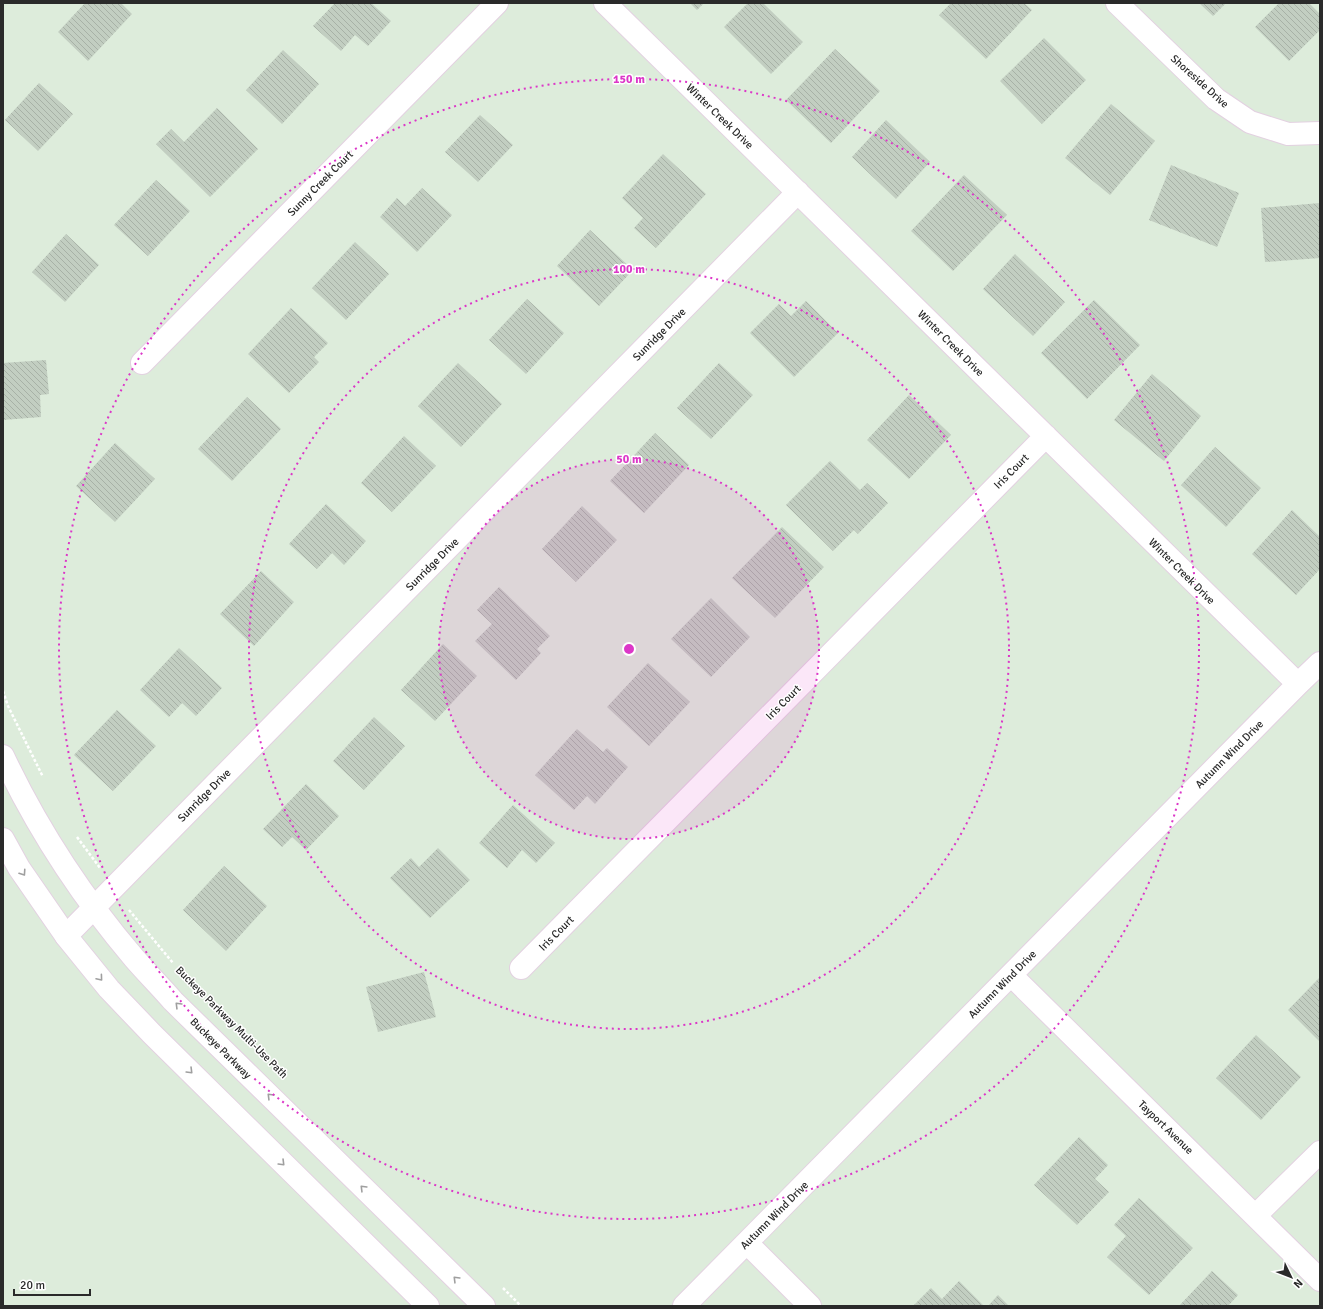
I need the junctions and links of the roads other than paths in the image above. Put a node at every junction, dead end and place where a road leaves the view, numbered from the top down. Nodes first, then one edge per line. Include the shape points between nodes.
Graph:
1 (497, 3) edge
2 (605, 3) edge
3 (1117, 3) edge
4 (1320, 133) edge
5 (798, 192) junction
6 (142, 363) dead end
7 (1046, 436) junction
8 (1320, 663) edge
9 (1298, 684) junction
10 (3, 756) edge
11 (3, 839) edge
12 (94, 908) junction
13 (66, 936) junction
14 (521, 968) dead end
15 (1011, 975) junction
16 (1320, 1152) edge
17 (1256, 1215) junction
18 (747, 1243) junction
19 (1320, 1280) edge
20 (428, 1306) edge
21 (484, 1306) edge
22 (684, 1306) edge
23 (810, 1306) edge

1 - 6 street, Sunny Creek Court
2 - 5 street, Winter Creek Drive
3 - 4 street, Shoreside Drive via 1216,99 1250,122 1288,134
5 - 7 street, Winter Creek Drive
5 - 12 street, Sunridge Drive
7 - 9 street, Winter Creek Drive
7 - 14 street, Iris Court
8 - 9 street, Autumn Wind Drive
9 - 15 street, Autumn Wind Drive
10 - 12 street, Buckeye Parkway via 54,849
11 -> 13 street via 19,868
12 - 13 street, Sunridge Drive
21 -> 12 street, Buckeye Parkway via 173,1001
13 -> 20 street via 109,989 152,1034
15 - 17 street, Tayport Avenue
15 - 18 street, Autumn Wind Drive
16 - 17 street
17 - 19 street, Tayport Avenue
18 - 22 street, Autumn Wind Drive
18 - 23 street

